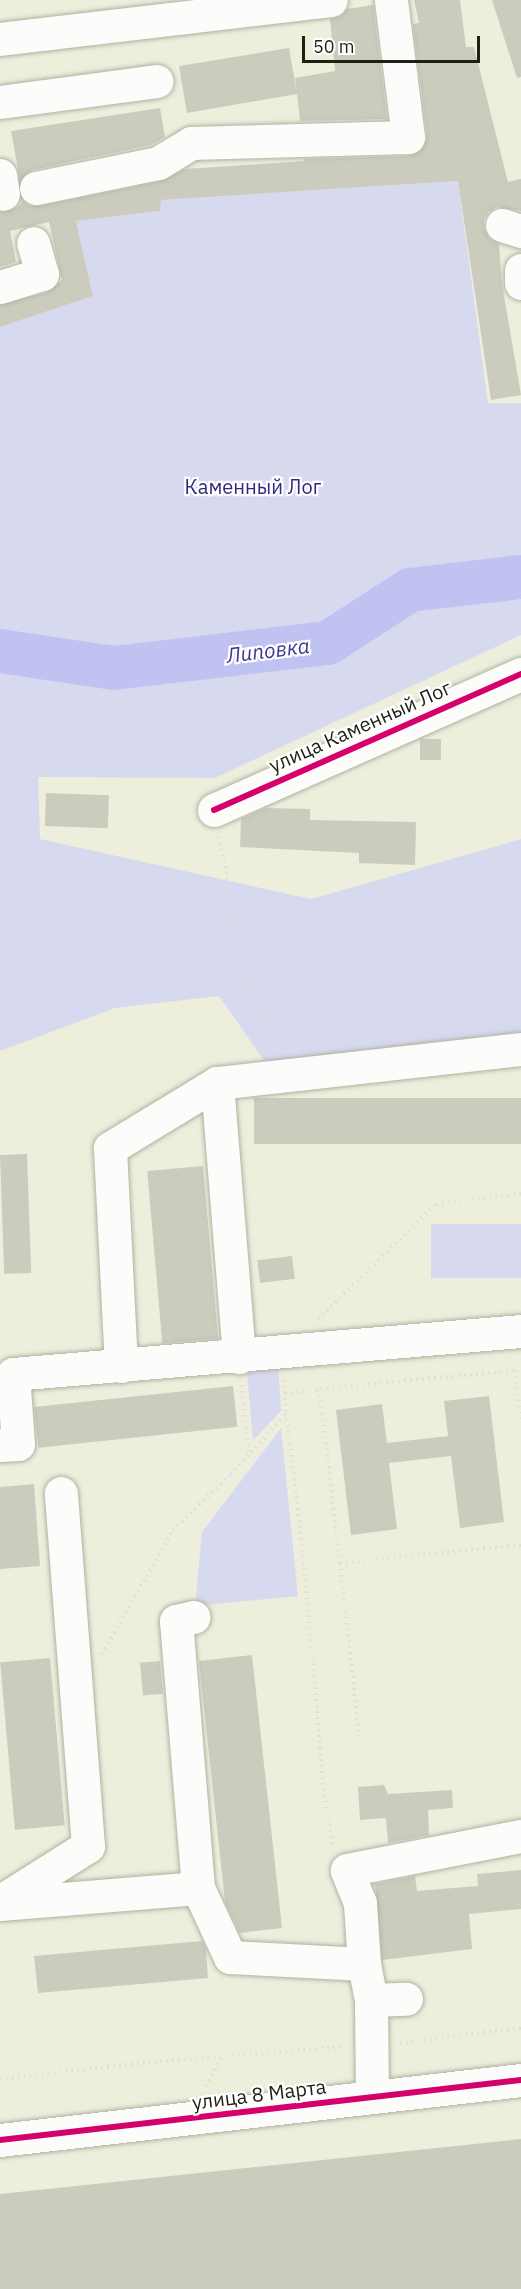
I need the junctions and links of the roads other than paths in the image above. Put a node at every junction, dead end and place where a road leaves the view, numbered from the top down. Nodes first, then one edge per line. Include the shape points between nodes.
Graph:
1 (331, 0) edge
2 (391, 0) edge
3 (0, 39) edge
4 (157, 81) dead end
5 (0, 102) edge
6 (36, 188) dead end
7 (33, 243) dead end
8 (521, 270) edge
9 (521, 284) edge
10 (0, 287) edge
11 (521, 674) edge
12 (214, 810) road end
13 (521, 1049) edge
14 (217, 1083) junction
15 (521, 1331) edge
16 (239, 1357) junction
17 (121, 1366) junction
18 (0, 1445) edge
19 (61, 1493) dead end
20 (194, 1617) dead end
21 (521, 1836) edge
22 (198, 1888) junction
23 (0, 1903) edge
24 (364, 1964) junction
25 (371, 2000) junction
26 (406, 2000) dead end
27 (521, 2080) edge
28 (372, 2097) junction
29 (0, 2140) edge

1 - 3 street
2 - 6 street via 408,137 191,143 158,163
4 - 5 street
7 - 10 street via 42,274
8 - 9 street
11 - 12 street, улица Каменный Лог
13 - 14 street
14 - 16 street
14 - 17 street via 110,1148
15 - 16 street
16 - 17 street
17 - 18 street via 13,1374 18,1444
19 - 23 street via 88,1846
20 - 22 street via 176,1621
21 - 24 street via 347,1870 360,1902
22 - 23 street
22 - 24 street via 231,1957
24 - 25 street
25 - 26 street
25 - 28 street
27 - 28 street, улица 8 Марта
28 - 29 street, улица 8 Марта

